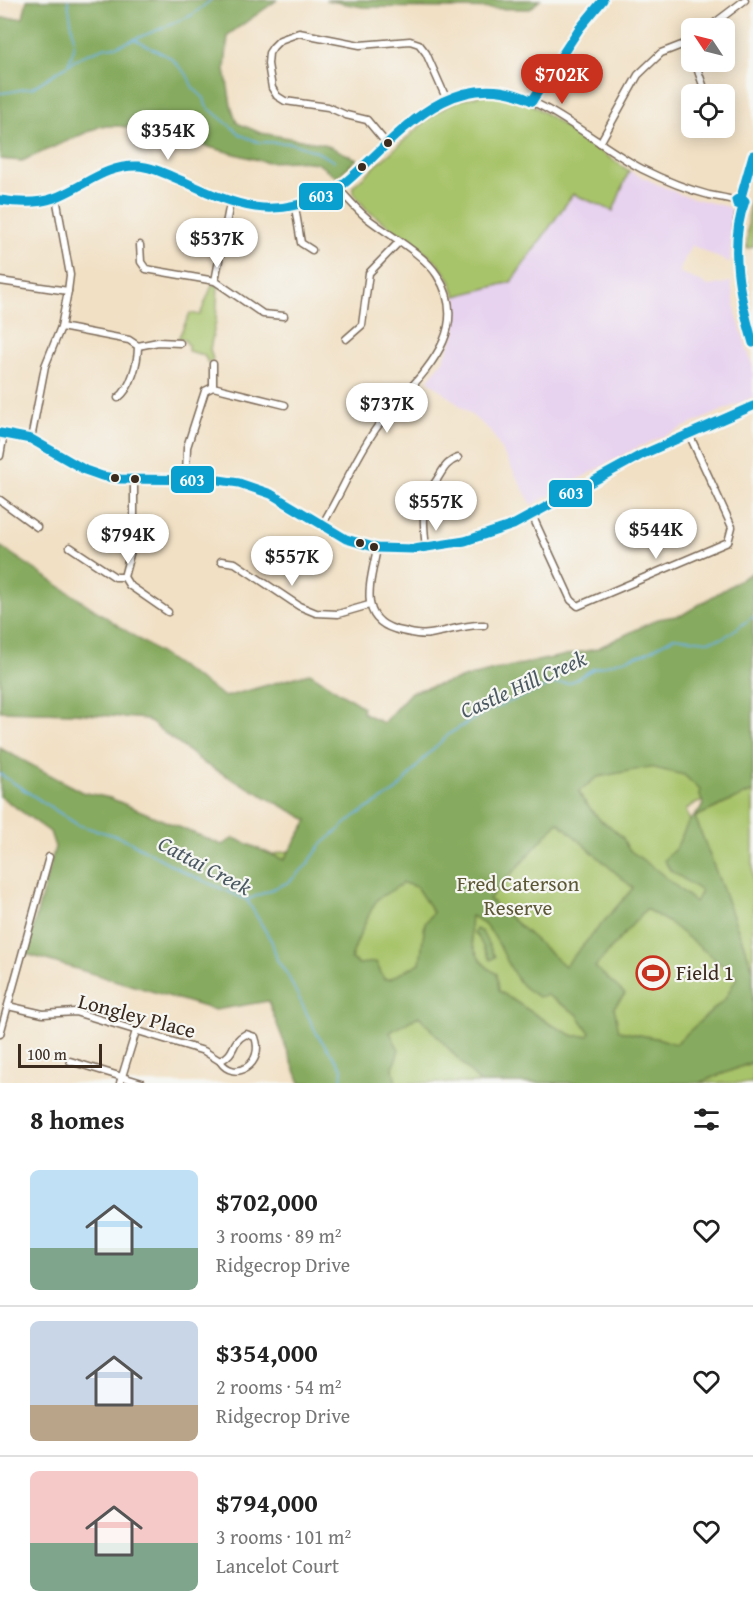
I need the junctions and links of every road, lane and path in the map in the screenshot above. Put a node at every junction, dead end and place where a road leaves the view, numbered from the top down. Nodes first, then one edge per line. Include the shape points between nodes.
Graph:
1 (603, 0) edge
2 (745, 0) edge
3 (721, 18) edge
4 (681, 45) edge
5 (446, 98) junction
6 (532, 101) junction
7 (600, 143) junction
8 (387, 144) junction
9 (753, 155) edge
10 (338, 188) junction
11 (56, 197) junction
12 (0, 200) edge
13 (739, 201) junction
14 (230, 203) junction
15 (296, 207) junction
16 (399, 242) junction
17 (140, 245) dead end
18 (312, 250) dead end
19 (0, 281) edge
20 (215, 281) junction
21 (68, 291) junction
22 (285, 316) dead end
23 (61, 327) junction
24 (346, 339) dead end
25 (180, 343) dead end
26 (753, 343) edge
27 (138, 346) junction
28 (213, 364) dead end
29 (213, 387) junction
30 (118, 398) dead end
31 (285, 405) dead end
32 (753, 406) edge
33 (2, 433) edge
34 (689, 434) junction
35 (31, 439) junction
36 (0, 456) edge
37 (458, 458) dead end
38 (186, 478) junction
39 (134, 479) junction
40 (0, 500) edge
41 (532, 515) junction
42 (322, 525) junction
43 (37, 527) dead end
44 (70, 547) dead end
45 (377, 548) junction
46 (426, 548) junction
47 (221, 561) dead end
48 (124, 577) junction
49 (369, 605) junction
50 (168, 612) dead end
51 (484, 625) dead end
52 (49, 857) dead end
53 (8, 1006) junction
54 (136, 1031) junction
55 (0, 1034) edge
56 (70, 1061) dead end
57 (220, 1061) junction
58 (121, 1080) edge
59 (142, 1083) edge

1 - 6 street
2 - 3 street
4 - 7 street via 661,53 638,75
5 - 6 street via 463,92 495,90
5 - 8 street via 426,109
5 - 8 street via 426,53 410,41 360,45 299,33 273,46 268,64 277,96 367,120
6 - 7 street
7 - 13 street via 671,183
8 - 10 street
9 - 13 main road
10 - 15 street
10 - 16 street via 366,217
11 - 12 street via 38,202
11 - 14 street via 103,171 139,166 158,169
11 - 21 street via 70,275
13 - 26 main road via 738,272
14 - 15 street via 255,209
14 - 20 street
15 - 18 street via 301,243
16 - 24 street via 369,273 362,325
16 - 42 street via 429,264 437,275 448,303 447,335 438,354 376,428
17 - 20 street via 141,262 146,269
19 - 21 street
20 - 22 street via 263,314
21 - 23 street
23 - 27 street via 129,340
23 - 35 street via 45,366
25 - 27 street
27 - 30 street via 126,390
28 - 29 street
29 - 31 street
29 - 38 street via 205,391 187,447
32 - 34 street
33 - 35 street
33 - 36 street
34 - 41 street
34 - 41 street via 732,527 728,542 578,606 571,600
35 - 39 street via 94,473
37 - 46 street via 448,462 427,493 423,518
38 - 39 street
38 - 42 street via 255,488 285,501
39 - 48 street via 134,539
40 - 43 street
41 - 46 street via 479,537
42 - 45 street via 346,539
44 - 48 street via 115,577
45 - 46 street
45 - 49 street
47 - 49 street via 235,563 316,613 338,614
48 - 50 street via 129,585
49 - 51 street via 383,625 420,635 468,624
52 - 53 street
53 - 54 street, Longley Place via 43,1014 75,1012
53 - 55 street
54 - 57 street, Longley Place via 204,1051
54 - 58 street
56 - 58 street
57 - 57 street, Longley Place via 232,1054 236,1040 246,1034 255,1037 255,1060 246,1073 231,1075
58 - 59 street

